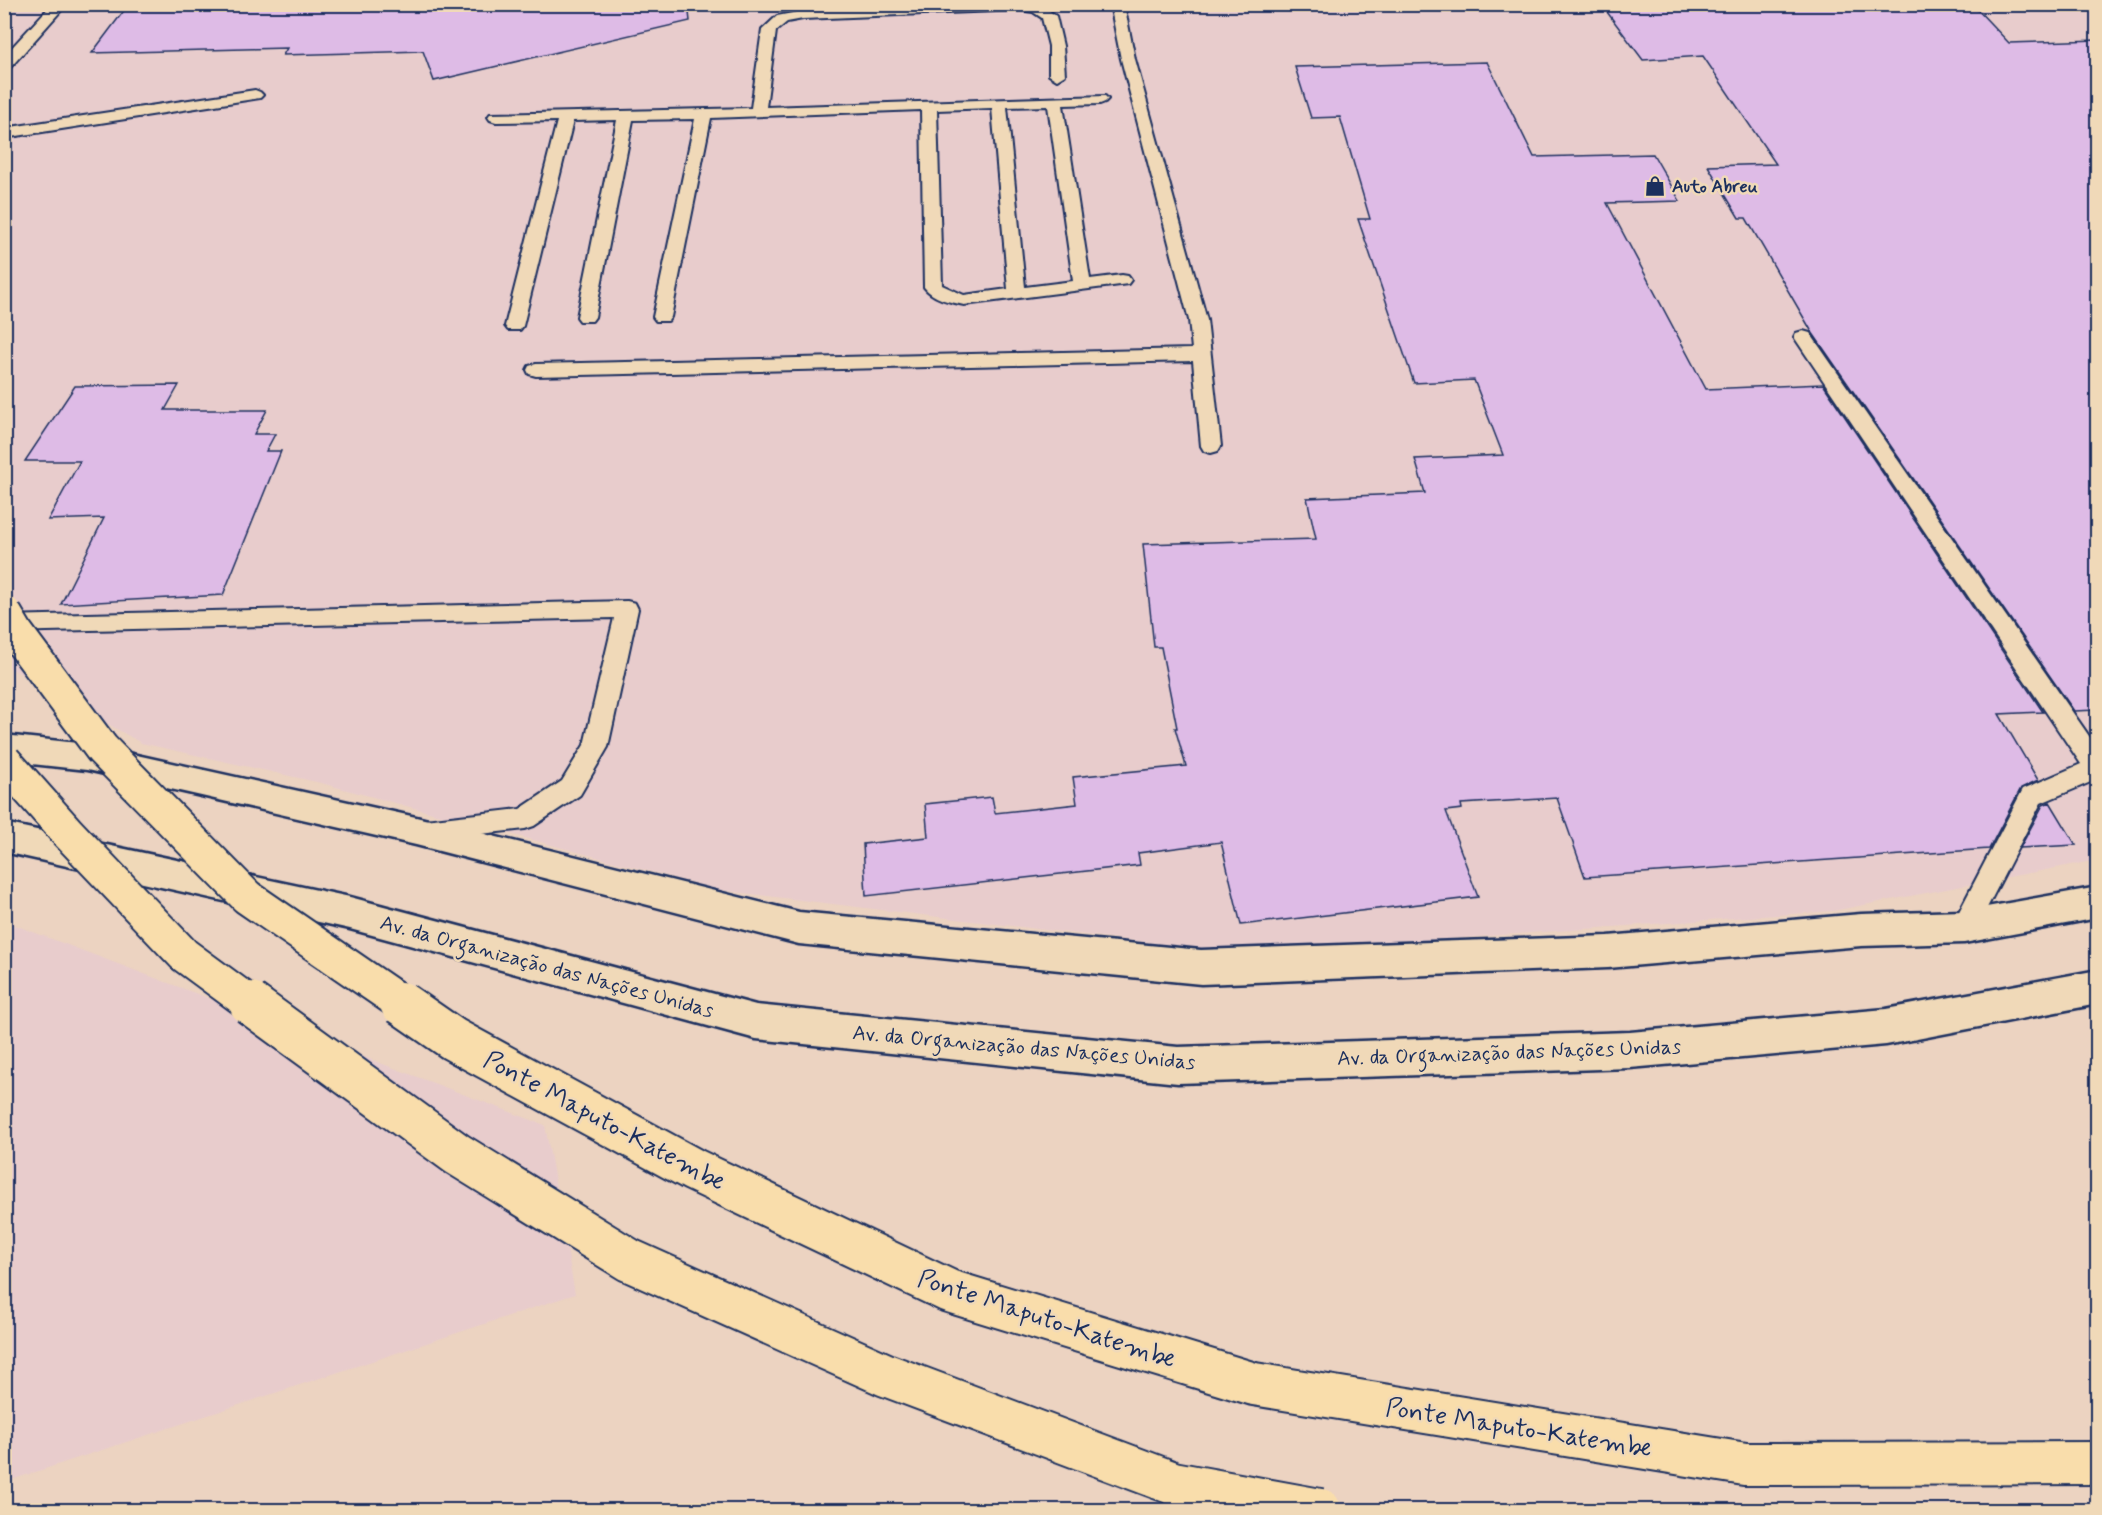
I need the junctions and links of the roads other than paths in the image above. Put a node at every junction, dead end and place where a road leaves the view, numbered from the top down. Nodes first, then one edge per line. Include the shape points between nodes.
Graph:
1 (60, 4) edge
2 (1117, 4) edge
3 (910, 8) edge
4 (4, 66) edge
5 (1057, 75) dead end
6 (255, 95) dead end
7 (1100, 99) dead end
8 (1055, 101) junction
9 (999, 104) junction
10 (929, 106) junction
11 (758, 111) junction
12 (704, 114) junction
13 (626, 115) junction
14 (566, 116) junction
15 (496, 117) dead end
16 (4, 133) edge
17 (1122, 280) dead end
18 (1082, 285) junction
19 (1017, 292) junction
20 (586, 317) dead end
21 (662, 317) dead end
22 (514, 326) dead end
23 (1803, 337) dead end
24 (1202, 355) junction
25 (536, 370) dead end
26 (1210, 446) dead end
27 (4, 613) edge
28 (4, 624) edge
29 (10, 753) edge
30 (2097, 768) edge
31 (416, 831) junction
32 (4, 837) edge
33 (2097, 902) edge
34 (1964, 927) junction
35 (2097, 987) edge
36 (2097, 1463) edge
37 (1320, 1510) edge

1 - 4 lane
2 - 24 lane via 1128,59 1198,320
3 - 5 lane via 1037,8 1049,16
3 - 11 lane via 782,19 769,30
6 - 16 lane
7 - 8 lane
8 - 9 lane
8 - 18 lane
9 - 10 lane
9 - 19 lane
10 - 11 lane
10 - 19 lane via 933,287 964,300
11 - 12 lane
12 - 13 lane
12 - 21 lane
13 - 14 lane
13 - 20 lane
14 - 15 lane
14 - 22 lane
17 - 18 lane
18 - 19 lane
23 - 30 lane
24 - 25 lane
24 - 26 lane
27 - 36 highway, Ponte Maputo-Katembe, bridge via 102,749 247,897 453,1039 694,1170 949,1291 1254,1384 1745,1464
28 - 31 lane via 627,609 596,747 571,788 525,819
29 - 31 main road via 87,757
29 - 37 highway, bridge via 68,833 184,955 457,1154 629,1260 886,1376 1173,1483
30 - 34 lane via 2032,796
31 - 34 main road via 799,928 1201,966 1608,952 1861,930
32 - 35 main road, Av. da Organização das Nações Unidas via 350,913 756,1022 1178,1065 1630,1050 1886,1027
33 - 34 main road

